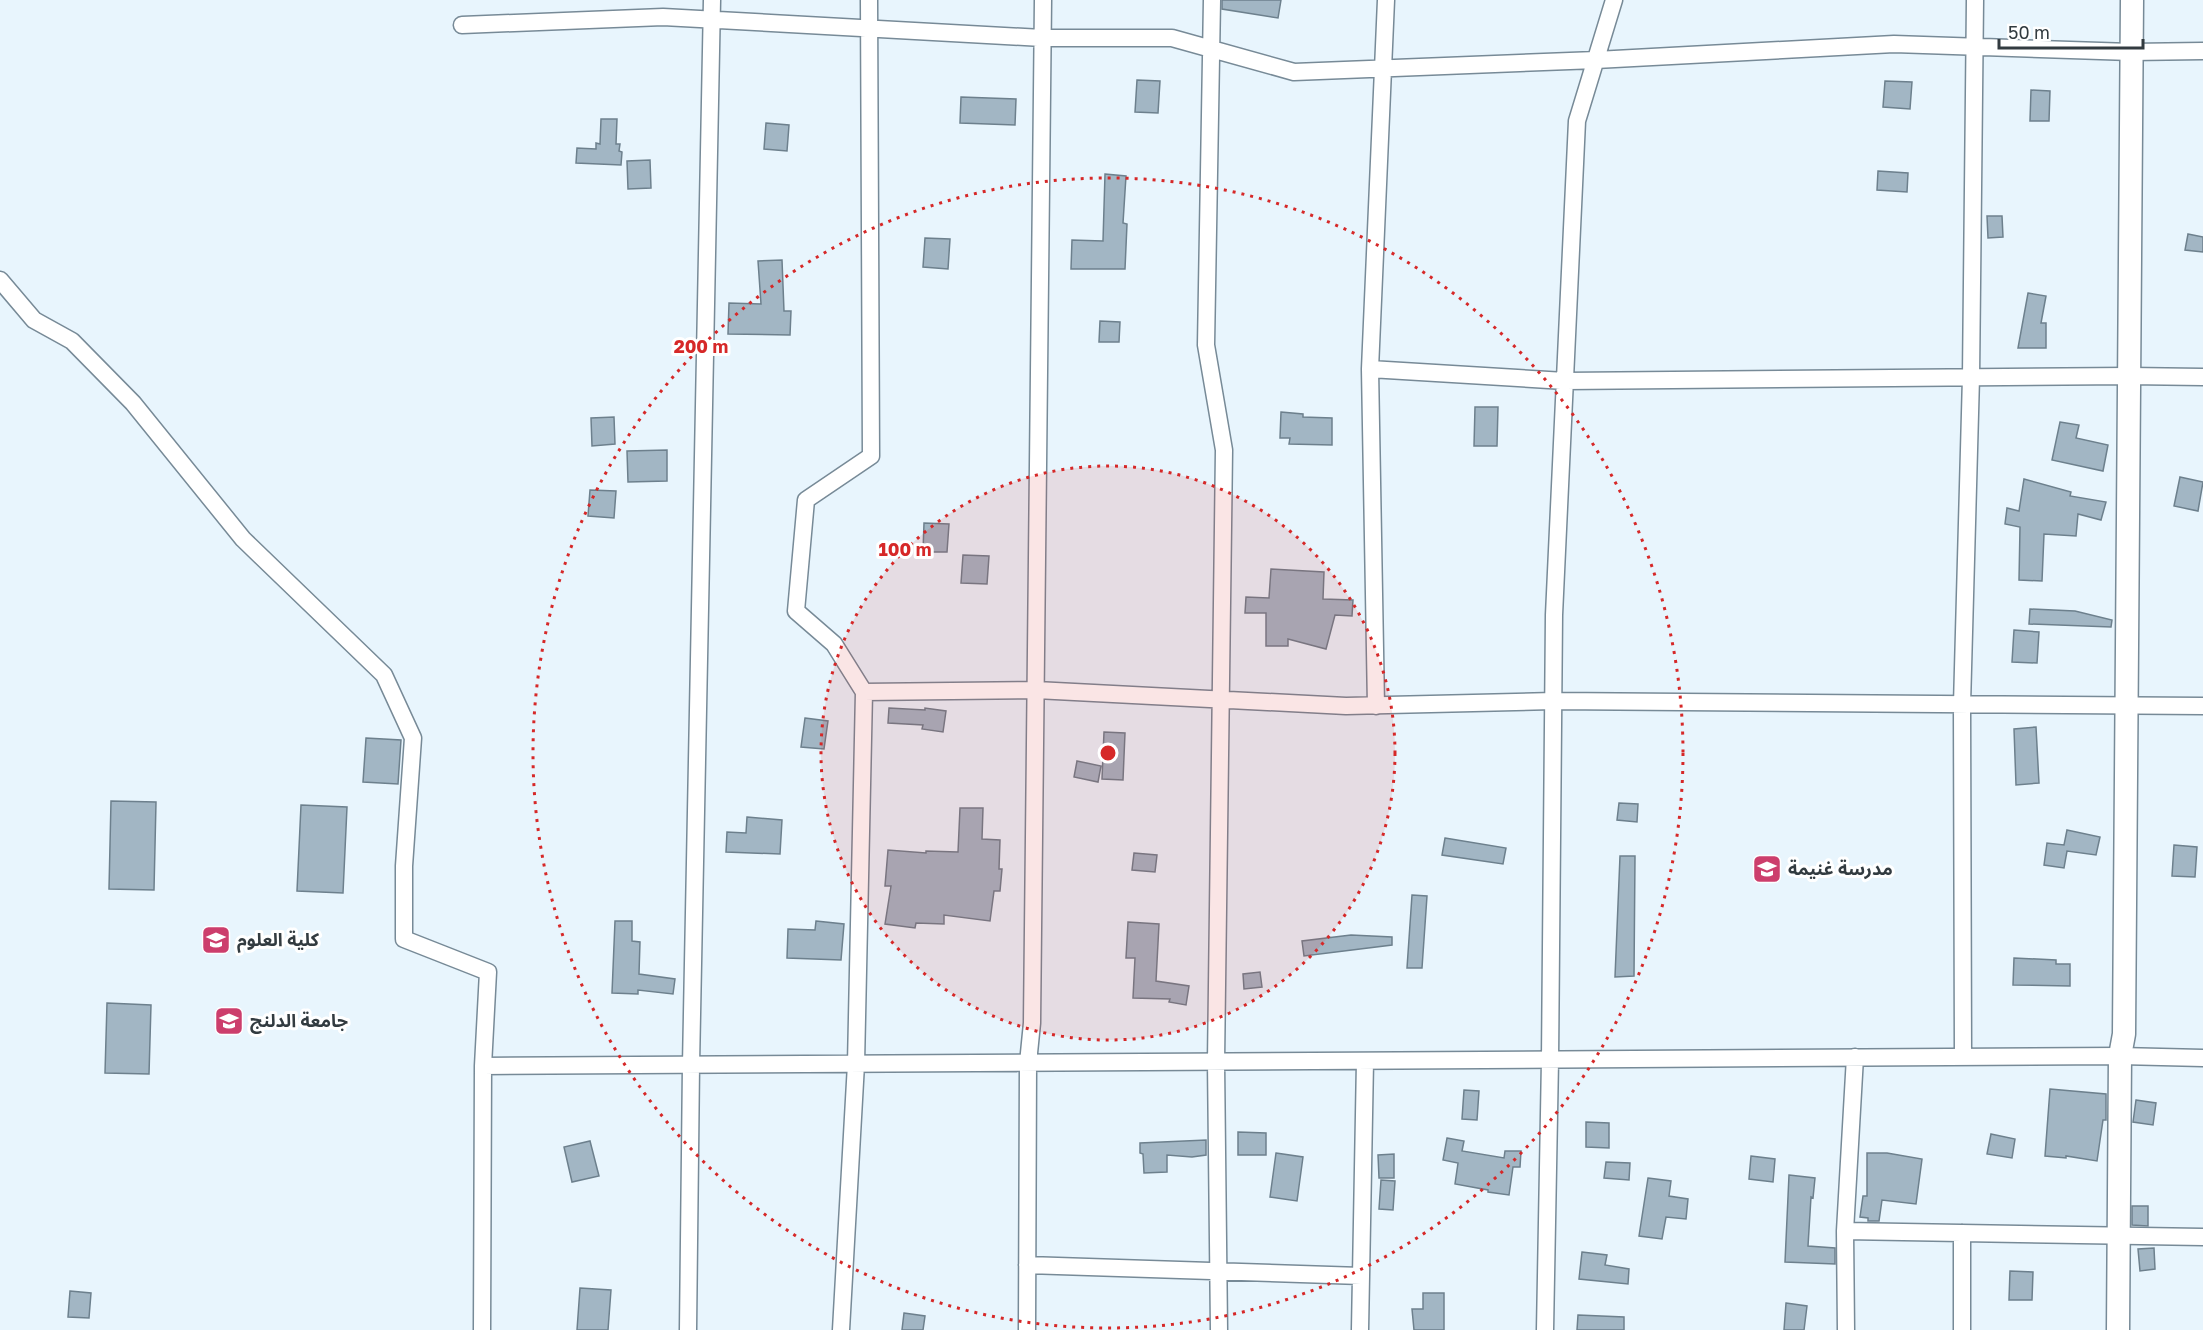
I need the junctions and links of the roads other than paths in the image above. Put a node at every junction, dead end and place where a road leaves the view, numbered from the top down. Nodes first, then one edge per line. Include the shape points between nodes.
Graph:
1 (712, 0) edge
2 (869, 0) edge
3 (1043, 0) edge
4 (1212, 0) edge
5 (1386, 0) edge
6 (1614, 0) edge
7 (1975, 0) edge
8 (2132, 0) edge
9 (712, 20) junction
10 (462, 25) dead end
11 (869, 28) junction
12 (1042, 38) junction
13 (1975, 47) junction
14 (1211, 49) junction
15 (2203, 51) edge
16 (2131, 52) junction
17 (1596, 60) junction
18 (1384, 68) junction
19 (0, 280) edge
20 (1370, 369) junction
21 (2129, 376) junction
22 (1971, 377) junction
23 (2203, 377) edge
24 (1565, 381) junction
25 (1036, 690) junction
26 (864, 692) junction
27 (1220, 700) junction
28 (1553, 701) junction
29 (1962, 705) junction
30 (1376, 706) junction
31 (2127, 706) junction
32 (2203, 706) edge
33 (2120, 1056) junction
34 (1963, 1057) junction
35 (1855, 1058) junction
36 (2203, 1058) edge
37 (1550, 1060) junction
38 (1365, 1061) junction
39 (1216, 1062) junction
40 (1028, 1063) junction
41 (856, 1064) junction
42 (691, 1065) junction
43 (483, 1066) junction
44 (1845, 1231) junction
45 (1962, 1233) junction
46 (2119, 1235) junction
47 (2203, 1237) edge
48 (1027, 1265) junction
49 (1218, 1272) junction
50 (1361, 1276) junction
51 (482, 1330) edge
52 (688, 1330) edge
53 (841, 1330) edge
54 (1027, 1330) edge
55 (1219, 1330) edge
56 (1360, 1330) edge
57 (1545, 1330) edge
58 (1846, 1330) edge
59 (1962, 1330) edge
60 (2118, 1330) edge

1 - 9 street
2 - 11 street
3 - 12 street
4 - 14 street
5 - 18 street
6 - 17 street
7 - 13 street
8 - 16 street
9 - 10 street via 663,17
9 - 11 street
9 - 42 street
11 - 12 street
11 - 26 street via 871,456 806,500 796,611 834,644
12 - 14 street via 1172,38
12 - 25 street
13 - 16 street
13 - 17 street via 1894,44
13 - 22 street
14 - 18 street via 1294,72
14 - 27 street via 1206,345 1224,450
15 - 16 street
16 - 21 street
17 - 18 street
17 - 24 street via 1577,121
18 - 20 street
19 - 43 street via 34,320 72,342 133,403 243,539 384,675 413,738 404,866 404,939 488,972
20 - 24 street
20 - 30 street
21 - 22 street
21 - 23 street
21 - 31 street
22 - 24 street
22 - 29 street
24 - 28 street
25 - 26 street
25 - 27 street
25 - 40 street via 1032,1023
26 - 41 street
27 - 30 street
27 - 39 street
28 - 29 street
28 - 30 street
28 - 37 street
29 - 31 street
29 - 34 street
31 - 32 street
31 - 33 street via 2124,1034
33 - 34 street
33 - 36 street
33 - 46 street
34 - 35 street
35 - 37 street
35 - 44 street
37 - 38 street
37 - 57 street
38 - 39 street
38 - 50 street
39 - 40 street
39 - 49 street
40 - 41 street
40 - 48 street
41 - 42 street
41 - 53 street
42 - 43 street
42 - 52 street
43 - 51 street
44 - 45 street
44 - 58 street
45 - 46 street
45 - 59 street
46 - 47 street
46 - 60 street
48 - 49 street
48 - 54 street
49 - 50 street
49 - 55 street
50 - 56 street

